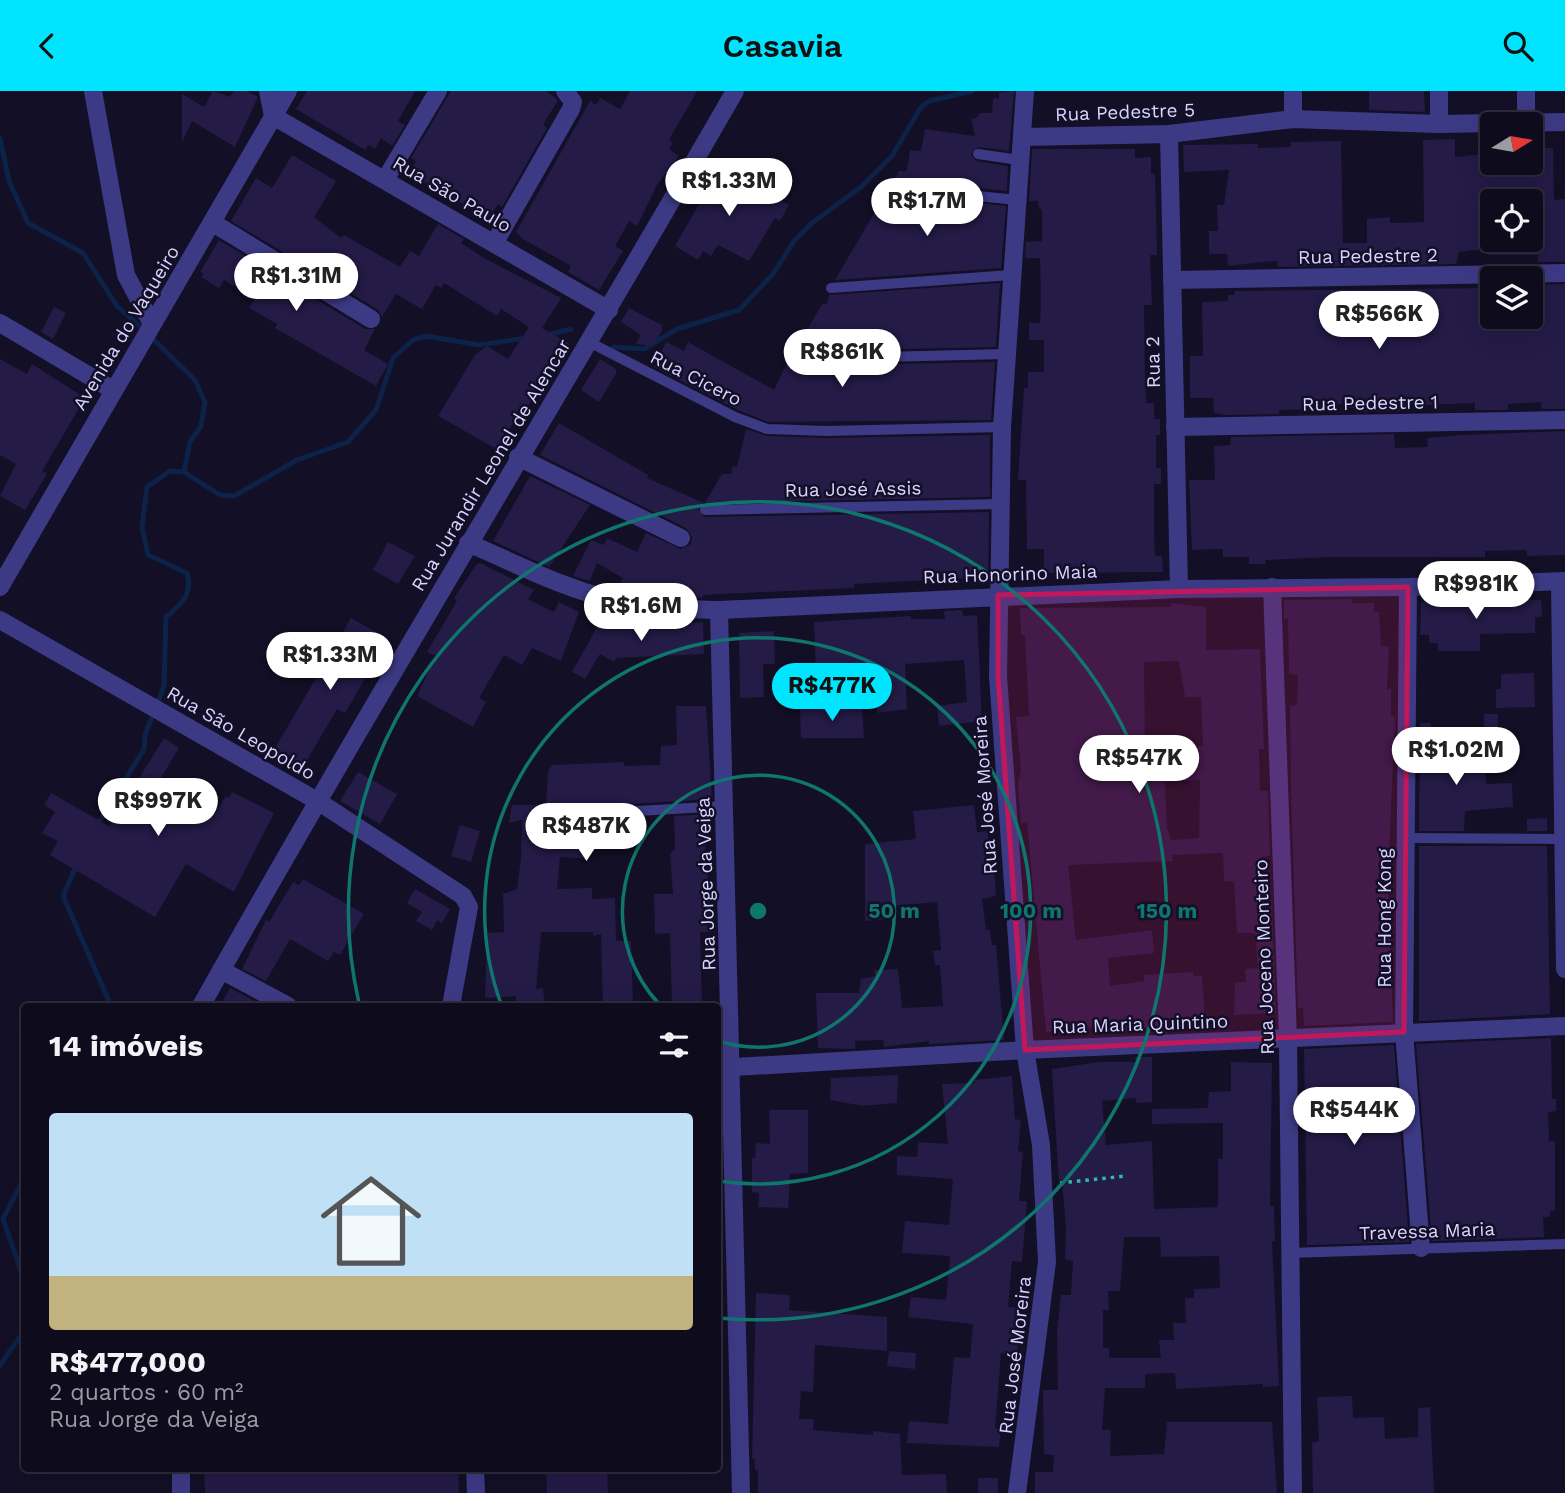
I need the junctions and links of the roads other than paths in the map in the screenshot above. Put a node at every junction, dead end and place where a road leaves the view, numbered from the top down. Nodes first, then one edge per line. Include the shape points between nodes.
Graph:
1 (93, 91) edge
2 (268, 91) edge
3 (288, 91) edge
4 (438, 91) edge
5 (565, 91) edge
6 (736, 91) edge
7 (1025, 91) edge
8 (1293, 91) edge
9 (1439, 91) edge
10 (1526, 91) edge
11 (1526, 112) edge
12 (273, 116) junction
13 (1293, 119) junction
14 (1565, 122) edge
15 (1544, 123) edge
16 (1440, 124) junction
17 (1480, 124) edge
18 (1169, 134) junction
19 (1023, 137) junction
20 (978, 155) dead end
21 (1019, 160) junction
22 (385, 180) junction
23 (890, 187) dead end
24 (1017, 200) junction
25 (213, 223) junction
26 (495, 242) junction
27 (1565, 273) edge
28 (1011, 275) junction
29 (1172, 280) junction
30 (831, 288) dead end
31 (609, 310) junction
32 (371, 319) dead end
33 (0, 323) edge
34 (152, 325) junction
35 (589, 342) junction
36 (1006, 353) junction
37 (796, 359) dead end
38 (113, 390) junction
39 (1565, 420) edge
40 (1002, 428) junction
41 (1175, 428) junction
42 (518, 457) junction
43 (1001, 504) junction
44 (705, 510) dead end
45 (681, 538) dead end
46 (468, 543) junction
47 (1563, 582) edge
48 (0, 587) edge
49 (1272, 587) junction
50 (1408, 587) junction
51 (1179, 589) junction
52 (998, 595) junction
53 (719, 610) junction
54 (0, 620) edge
55 (319, 803) junction
56 (725, 806) junction
57 (533, 817) dead end
58 (1406, 838) junction
59 (1563, 839) edge
60 (1565, 969) edge
61 (221, 970) junction
62 (203, 1003) edge
63 (282, 1003) edge
64 (452, 1003) edge
65 (1565, 1026) edge
66 (1404, 1032) junction
67 (1288, 1039) junction
68 (1025, 1050) junction
69 (724, 1068) edge
70 (1565, 1244) edge
71 (1420, 1248) junction
72 (1290, 1253) junction
73 (181, 1472) edge
74 (475, 1472) edge
75 (181, 1493) edge
76 (476, 1493) edge
77 (741, 1493) edge
78 (1017, 1493) edge
79 (1293, 1493) edge

1 - 34 street via 127,275
2 - 12 street
3 - 12 street, Avenida do Vaqueiro
4 - 22 street
5 - 26 street via 573,101 571,109
6 - 31 street, Rua Jurandir Leonel de Alencar
7 - 19 street, Rua José Moreira
8 - 13 street
9 - 16 street
10 - 11 street
12 - 22 street, Rua São Paulo
12 - 25 street, Avenida do Vaqueiro
13 - 16 street, Rua Pedestre 5
13 - 18 street, Rua Pedestre 5
14 - 15 street, Rua Pedestre 5
16 - 17 street, Rua Pedestre 5
18 - 19 street, Rua Pedestre 5
18 - 29 street, Rua 2
19 - 21 street, Rua José Moreira
20 - 21 lane
21 - 24 street, Rua José Moreira
22 - 26 street, Rua São Paulo
23 - 24 lane
24 - 28 street, Rua José Moreira
25 - 32 street
25 - 34 street, Avenida do Vaqueiro
26 - 31 street, Rua São Paulo
27 - 29 street, Rua Pedestre 2
28 - 30 lane
28 - 36 street, Rua José Moreira
29 - 41 street, Rua 2
31 - 35 street, Rua Jurandir Leonel de Alencar
33 - 38 street
34 - 38 street, Avenida do Vaqueiro
35 - 40 lane, Rua Cicero via 744,422 767,429
35 - 42 street, Rua Jurandir Leonel de Alencar
36 - 37 lane
36 - 40 street, Rua José Moreira
38 - 48 street, Avenida do Vaqueiro
39 - 41 street, Rua Pedestre 1
40 - 43 street, Rua José Moreira
41 - 51 street, Rua 2
42 - 45 street
42 - 46 street, Rua Jurandir Leonel de Alencar
43 - 44 lane, Rua José Assis
43 - 52 street, Rua José Moreira
46 - 53 street, Rua Honorino Maia via 562,584 616,601 661,609
46 - 55 street, Rua Jurandir Leonel de Alencar
47 - 50 street, Rua Honorino Maia
47 - 59 street
49 - 50 street, Rua Honorino Maia
49 - 51 street, Rua Honorino Maia
49 - 67 street, Rua Joceno Monteiro
50 - 58 street, Rua Hong Kong
51 - 52 street, Rua Honorino Maia
52 - 53 street, Rua Honorino Maia
52 - 68 street, Rua José Moreira via 1002,746
53 - 56 street, Rua Jorge da Veiga
54 - 55 street, Rua São Leopoldo
55 - 61 street, Rua Jurandir Leonel de Alencar
55 - 64 street, Rua São Leopoldo via 463,896 469,907
56 - 57 lane
56 - 69 street, Rua Jorge da Veiga
58 - 59 lane
58 - 66 street, Rua Hong Kong
59 - 60 street
61 - 62 street, Rua Jurandir Leonel de Alencar
61 - 63 street
65 - 66 street, Rua Maria Quintino
66 - 67 street, Rua Maria Quintino
66 - 71 street, Rua Hong Kong
67 - 68 street, Rua Maria Quintino
67 - 72 street, Rua Joceno Monteiro
68 - 69 street, Rua Maria Quintino
68 - 78 street, Rua José Moreira via 1044,1184 1046,1275
69 - 77 street, Rua Jorge da Veiga
70 - 71 lane, Travessa Maria
71 - 72 lane, Travessa Maria
72 - 79 street, Rua Joceno Monteiro
73 - 75 street
74 - 76 street

